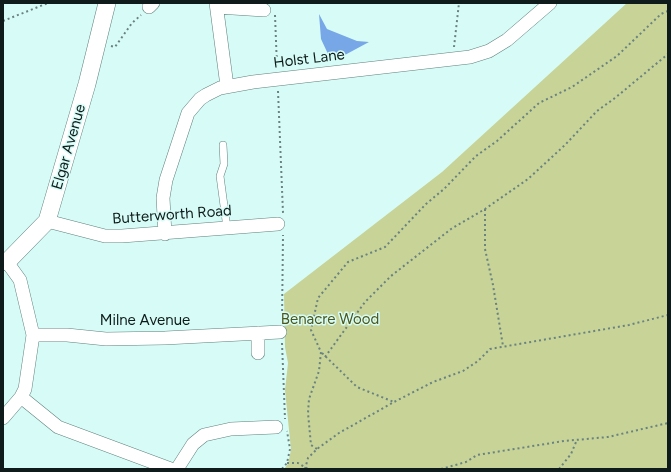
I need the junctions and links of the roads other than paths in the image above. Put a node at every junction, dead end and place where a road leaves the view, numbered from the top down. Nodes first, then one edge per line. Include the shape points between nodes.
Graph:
1 (550, 3) edge
2 (216, 5) edge
3 (104, 8) edge
4 (270, 9) road end
5 (227, 86) junction
6 (223, 145) dead end
7 (47, 221) junction
8 (281, 224) road end
9 (227, 228) junction
10 (165, 234) junction
11 (5, 262) edge
12 (281, 330) road end
13 (258, 333) junction
14 (33, 335) junction
15 (258, 353) dead end
16 (21, 397) junction
17 (3, 418) edge
18 (276, 428) dead end
19 (171, 469) edge
20 (177, 469) edge

1 - 5 street, Holst Lane via 507,40 489,51 470,57
2 - 4 street
2 - 5 street
3 - 7 street, Elgar Avenue via 98,43
5 - 10 street, Holst Lane via 200,99 188,113 166,180 163,198
6 - 9 lane via 224,164 220,176
7 - 10 street, Butterworth Road via 105,236
7 - 11 street, Elgar Avenue
8 - 9 street, Butterworth Road
9 - 10 street, Butterworth Road
11 - 14 street via 20,280
12 - 13 street, Milne Avenue
13 - 14 street, Milne Avenue via 165,338
13 - 15 street
14 - 16 street via 25,389
16 - 17 street
16 - 19 street via 58,427
18 - 20 street via 231,429 204,435 193,444

